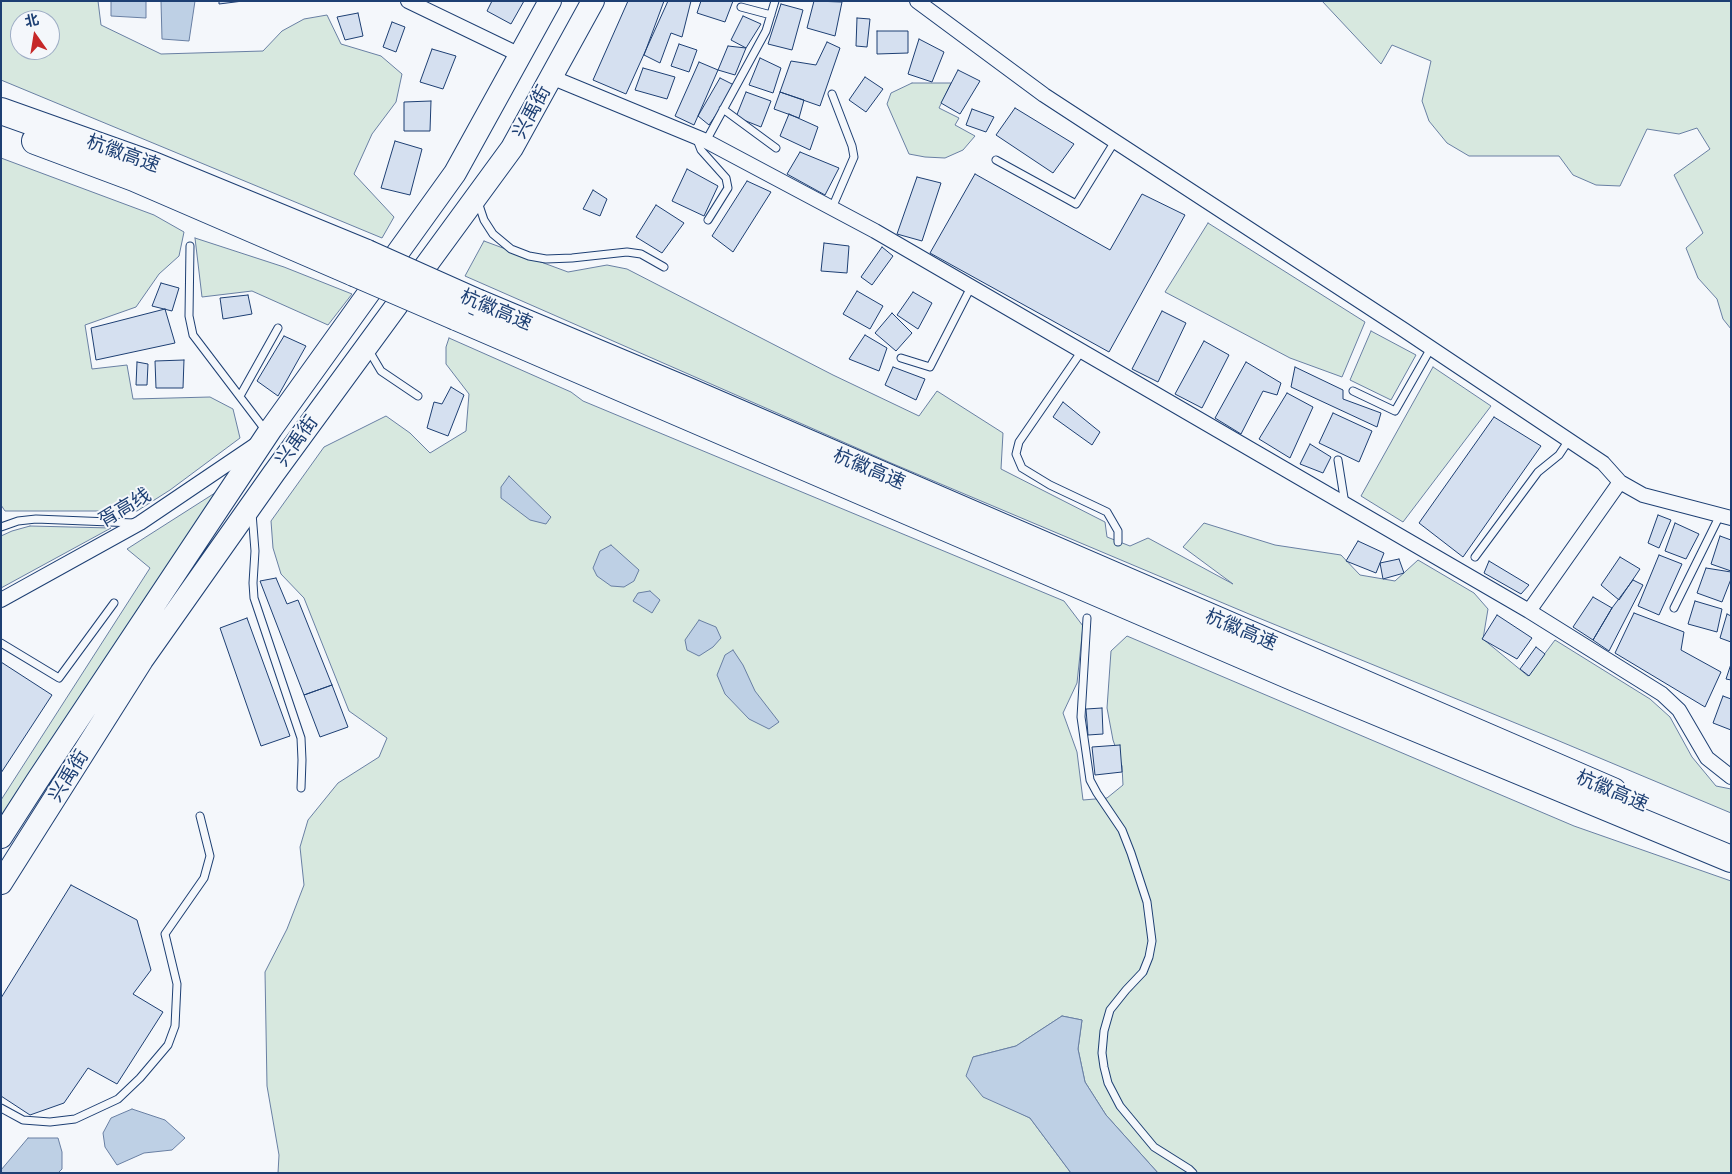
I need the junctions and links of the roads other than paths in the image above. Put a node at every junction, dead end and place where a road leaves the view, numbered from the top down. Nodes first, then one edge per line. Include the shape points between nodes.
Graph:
1 (408, 1) edge
2 (550, 1) edge
3 (593, 1) edge
4 (775, 1) edge
5 (917, 1) edge
6 (741, 7) dead end
7 (771, 15) junction
8 (520, 55) junction
9 (551, 76) junction
10 (832, 94) dead end
11 (1, 98) edge
12 (723, 109) junction
13 (1, 111) edge
14 (1, 129) edge
15 (701, 139) junction
16 (1115, 141) junction
17 (776, 148) dead end
18 (996, 160) dead end
19 (153, 164) junction
20 (476, 196) junction
21 (832, 208) junction
22 (708, 220) dead end
23 (190, 246) dead end
24 (361, 263) junction
25 (664, 267) dead end
26 (971, 287) junction
27 (278, 328) dead end
28 (367, 346) junction
29 (1432, 348) junction
30 (1081, 352) junction
31 (900, 358) dead end
32 (1353, 391) dead end
33 (240, 396) junction
34 (418, 396) dead end
35 (266, 436) junction
36 (1569, 440) junction
37 (1338, 460) dead end
38 (1620, 482) junction
39 (251, 505) junction
40 (1346, 505) junction
41 (1725, 516) edge
42 (140, 523) junction
43 (1, 527) edge
44 (1118, 542) dead end
45 (1475, 557) dead end
46 (1, 600) edge
47 (114, 603) dead end
48 (1674, 608) dead end
49 (1529, 611) junction
50 (1087, 618) dead end
51 (1, 643) edge
52 (1731, 777) edge
53 (301, 788) dead end
54 (200, 816) dead end
55 (1, 837) edge
56 (1731, 842) edge
57 (1731, 860) edge
58 (1, 883) edge
59 (1, 1108) edge
60 (1193, 1173) edge

1 - 8 street
2 - 8 main road, 兴禹街
3 - 9 main road, 兴禹街
4 - 7 lane
5 - 16 street via 1044,95
6 - 7 lane
7 - 12 lane via 766,31
8 - 35 main road, 兴禹街 via 455,173
9 - 15 street
9 - 20 main road, 兴禹街 via 512,148
10 - 21 lane via 854,156
11 - 19 highway via 96,136
12 - 15 lane
12 - 17 lane
13 - 19 highway, 杭徽高速
14 - 24 highway, 杭徽高速
15 - 21 street
15 - 22 lane via 701,150 726,178 728,188
16 - 18 lane via 1076,204
16 - 29 street
19 - 24 highway, 杭徽高速
20 - 25 lane via 484,220 494,234 511,249 528,256 572,258 627,252 641,254
20 - 28 main road, 兴禹街
21 - 26 street
23 - 33 lane via 189,316 193,335
24 - 56 highway, 杭徽高速, bridge via 479,303 686,390
24 - 57 highway, 杭徽高速, bridge via 456,317 1288,675
26 - 30 street
26 - 31 lane via 930,367
27 - 33 lane
28 - 34 lane via 381,371
28 - 39 main road, 兴禹街
29 - 32 lane via 1395,411
29 - 36 street
30 - 40 street
30 - 44 lane via 1019,442 1016,454 1022,468 1107,512 1118,531
33 - 35 lane
35 - 42 street, 胥高线
35 - 55 main road, 兴禹街
36 - 38 street via 1604,464
36 - 45 lane via 1559,455 1538,472
37 - 40 lane
38 - 41 street via 1643,495
38 - 49 street
39 - 53 lane via 254,598 301,738
39 - 58 main road, 兴禹街 via 142,660
40 - 49 street
41 - 48 lane
42 - 43 lane via 36,519
42 - 46 street, 胥高线
47 - 51 lane via 59,678
49 - 52 street via 1662,694 1679,710 1707,758
50 - 60 lane via 1081,717 1090,780 1122,830 1131,853 1147,902 1152,941 1143,972 1110,1010 1104,1031 1104,1067 1120,1106 1154,1147
54 - 59 lane via 210,856 204,878 165,934 177,984 175,1026 168,1045 118,1099 75,1119 50,1122 23,1120

